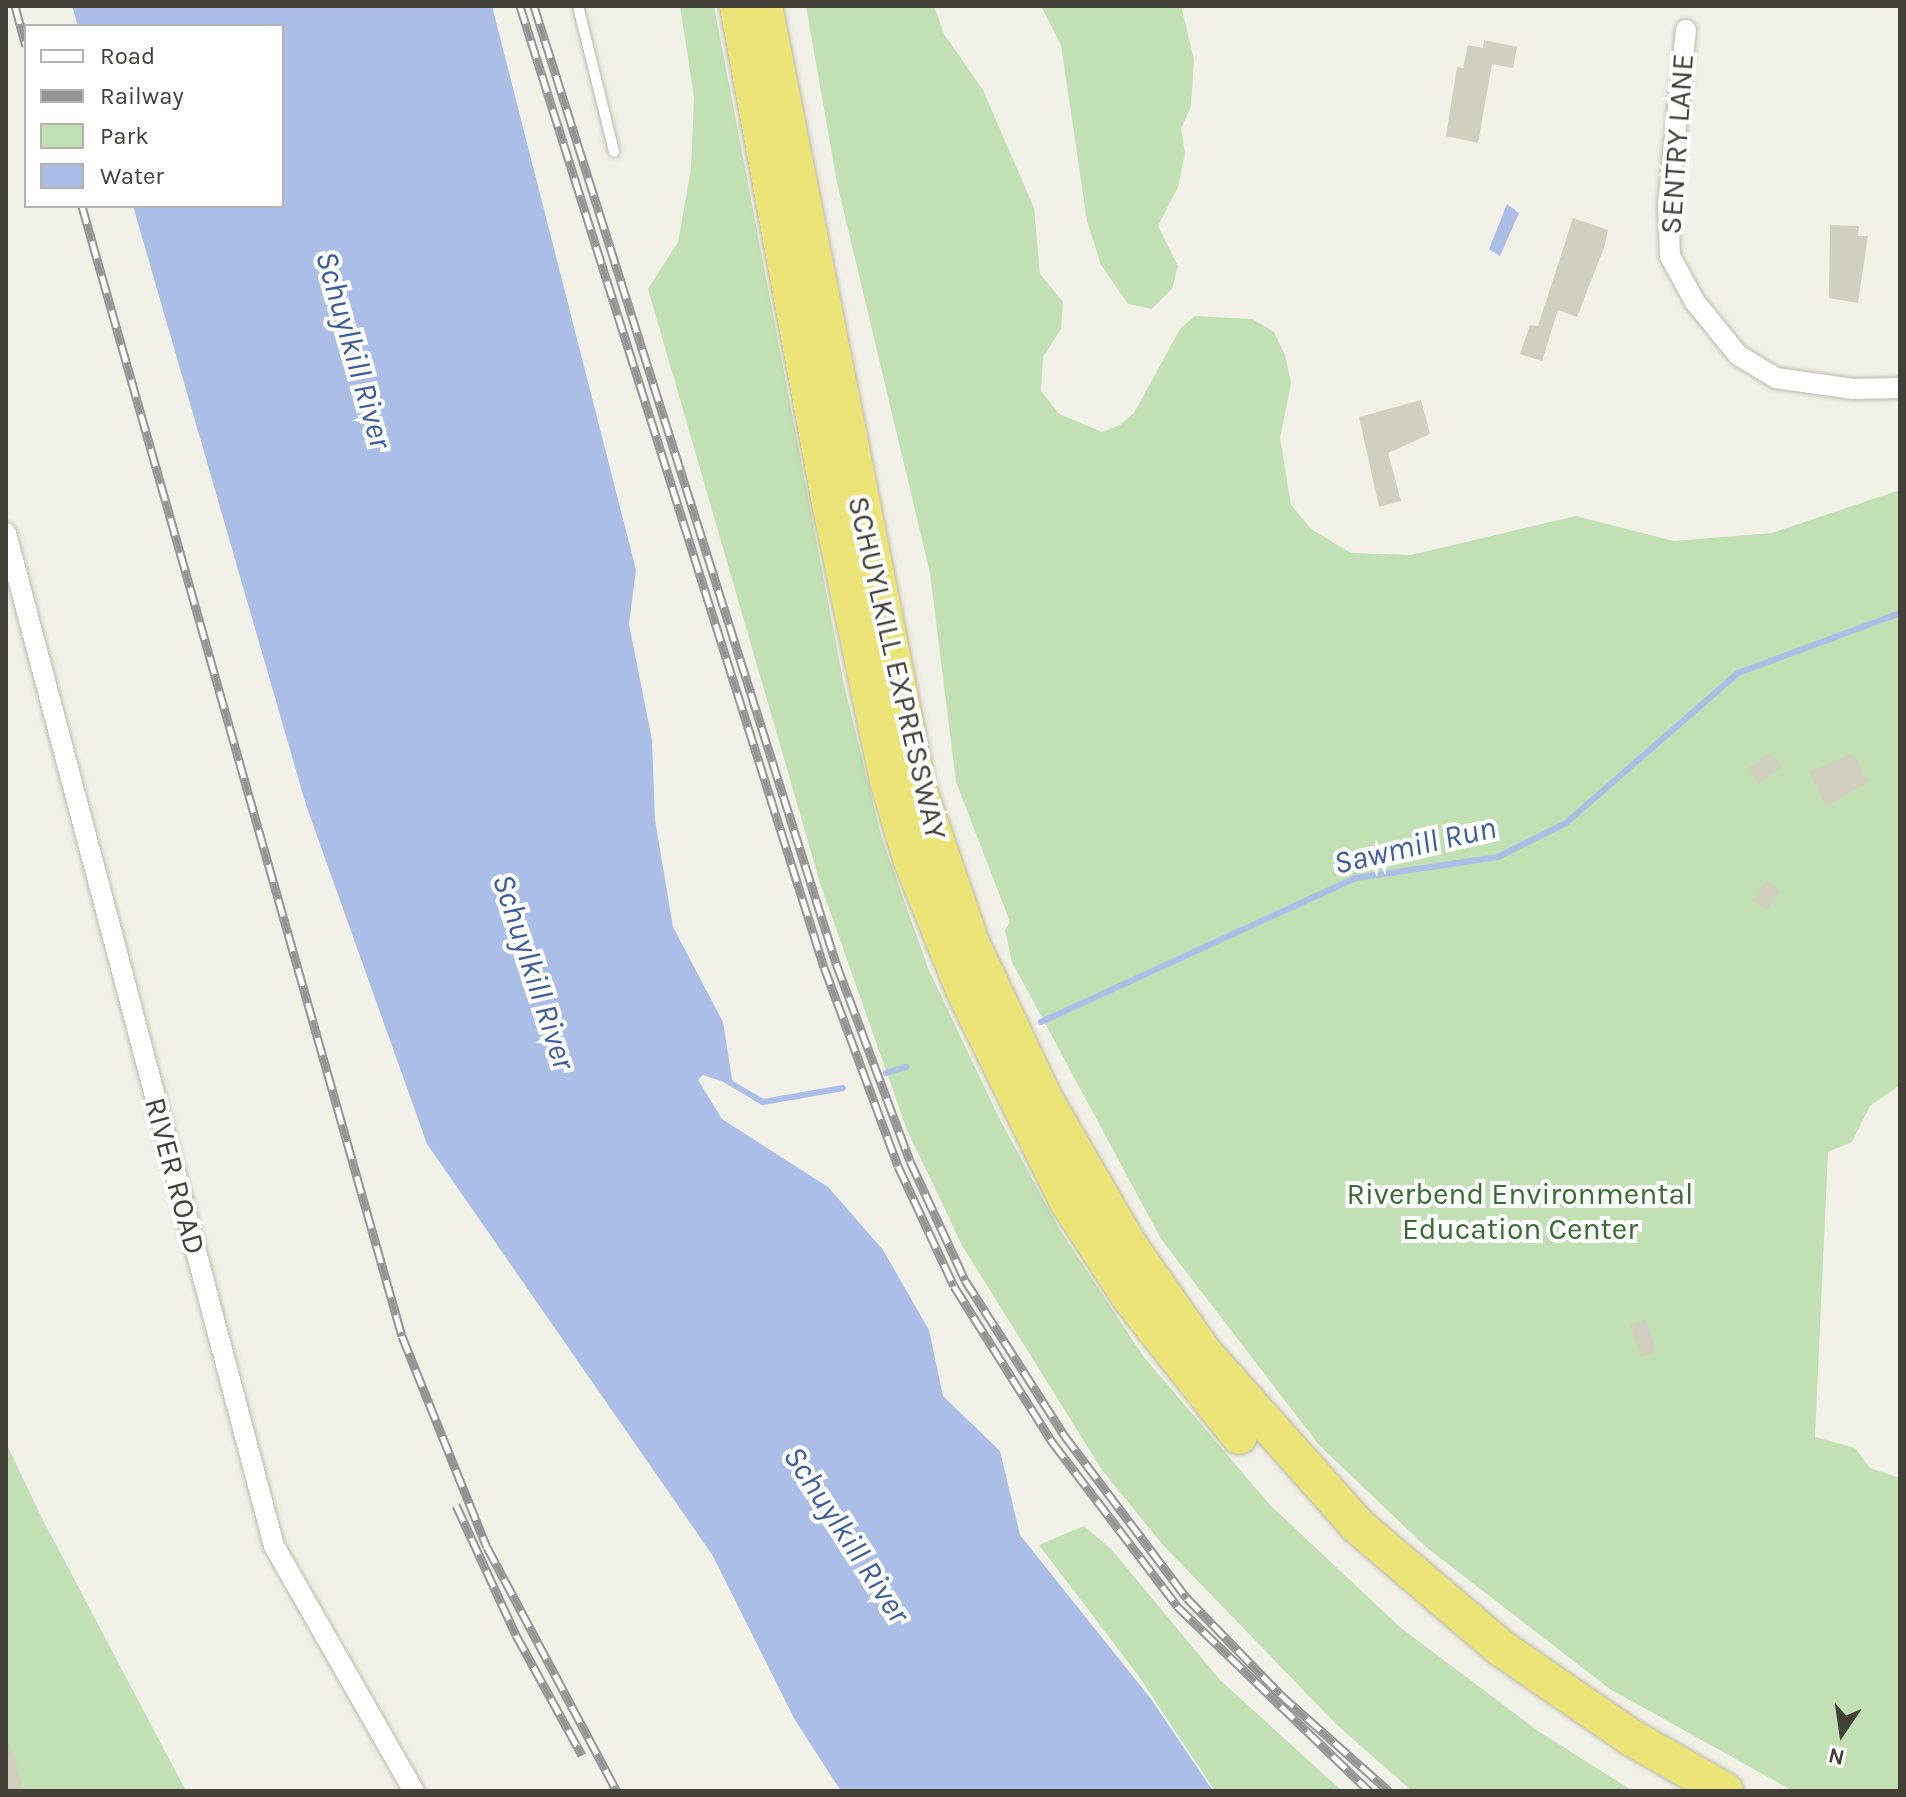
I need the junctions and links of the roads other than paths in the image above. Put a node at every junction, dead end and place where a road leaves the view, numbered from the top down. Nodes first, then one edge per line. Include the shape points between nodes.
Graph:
1 (578, 6) edge
2 (738, 6) edge
3 (764, 6) edge
4 (1686, 30) dead end
5 (614, 152) dead end
6 (1900, 388) edge
7 (6, 533) edge
8 (414, 1791) edge
9 (1677, 1791) edge
10 (1725, 1791) edge

1 - 5 lane
2 - 9 highway, SCHUYLKILL EXPRESSWAY via 830,503 898,817 965,992 1068,1202 1192,1381 1350,1550 1496,1673
3 - 10 highway, SCHUYLKILL EXPRESSWAY via 918,788 960,915 1045,1100 1128,1244 1204,1353 1358,1526 1501,1648 1632,1738
4 - 6 street, SENTRY LANE via 1668,204 1670,256 1695,302 1738,355 1776,378 1853,389
7 - 8 street, RIVER ROAD via 274,1546

